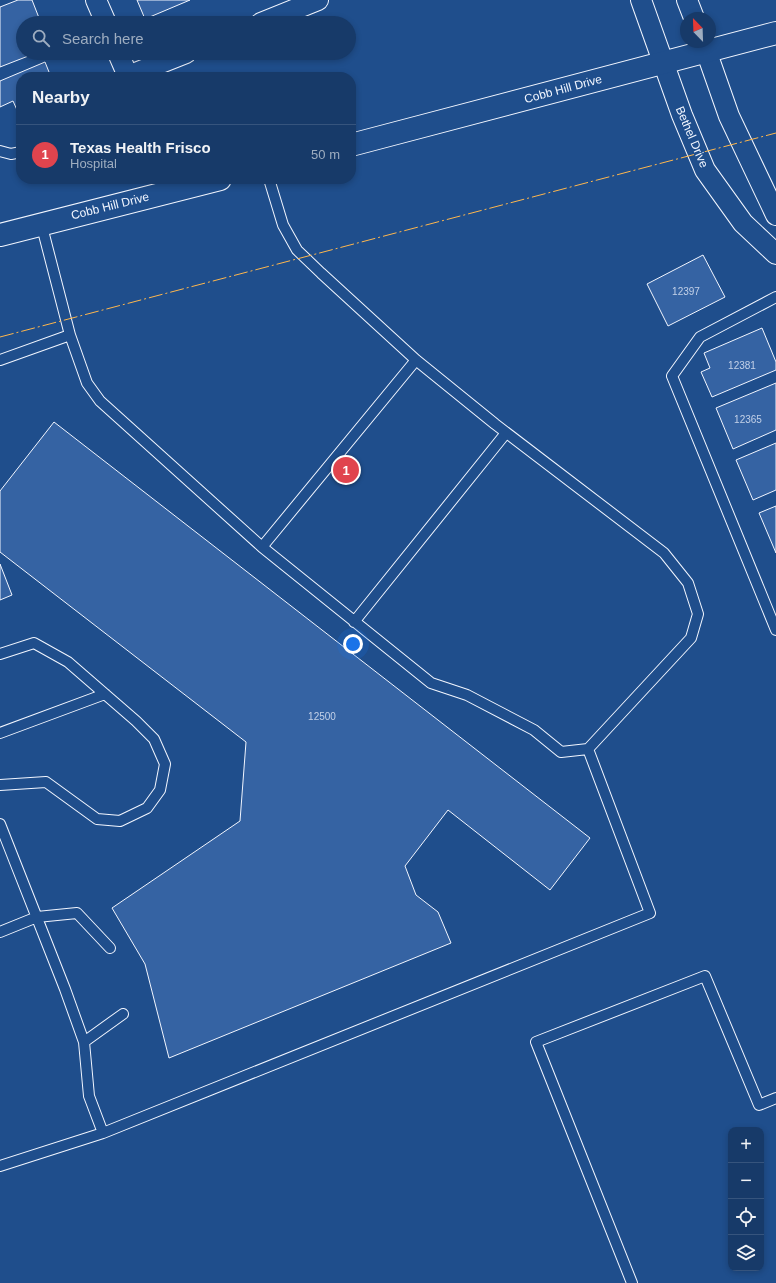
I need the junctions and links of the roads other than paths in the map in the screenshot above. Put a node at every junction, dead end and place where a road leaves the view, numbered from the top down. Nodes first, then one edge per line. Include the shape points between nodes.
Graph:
1 (96, 0) edge
2 (318, 0) edge
3 (641, 0) edge
4 (687, 0) edge
5 (692, 12) edge
6 (103, 16) edge
7 (278, 16) edge
8 (776, 33) edge
9 (716, 44) edge
10 (700, 48) edge
11 (706, 48) edge
12 (121, 60) edge
13 (169, 60) edge
14 (664, 62) junction
15 (126, 72) edge
16 (140, 72) edge
17 (356, 144) edge
18 (0, 151) edge
19 (16, 153) edge
20 (200, 184) edge
21 (271, 184) edge
22 (776, 215) edge
23 (41, 223) junction
24 (0, 234) edge
25 (776, 254) edge
26 (776, 297) edge
27 (70, 335) junction
28 (0, 360) edge
29 (416, 360) junction
30 (506, 433) junction
31 (262, 547) junction
32 (354, 622) junction
33 (776, 630) edge
34 (0, 654) edge
35 (105, 694) junction
36 (0, 733) edge
37 (588, 750) junction
38 (0, 785) edge
39 (0, 824) edge
40 (37, 917) junction
41 (0, 932) edge
42 (110, 948) dead end
43 (123, 1014) dead end
44 (84, 1042) junction
45 (776, 1098) edge
46 (103, 1133) junction
47 (0, 1166) edge
48 (632, 1283) edge

1 - 6 street
2 - 7 street
3 - 14 street, Bethel Drive
4 - 5 street
8 - 9 street, Cobb Hill Drive
10 - 14 street, Cobb Hill Drive
11 - 22 street via 729,116
12 - 15 street
13 - 16 street
14 - 17 street, Cobb Hill Drive
14 - 25 street, Bethel Drive via 682,115 706,170 743,223
18 - 19 lane
20 - 23 street, Cobb Hill Drive
21 - 29 lane via 283,225 297,250
23 - 24 street, Cobb Hill Drive
23 - 27 lane
26 - 33 lane via 700,337 672,376
27 - 28 lane
27 - 31 lane via 87,383 100,402
29 - 30 lane
29 - 31 lane
30 - 32 lane
30 - 37 lane via 664,553 688,583 698,614 691,638
31 - 32 lane
32 - 37 lane via 431,683 467,695 534,730 561,752
34 - 35 lane via 34,643 68,662
35 - 36 lane
35 - 38 lane via 154,739 165,764 160,790 147,808 120,822 97,819 46,782
37 - 46 lane via 650,913
39 - 40 lane
40 - 41 lane
40 - 42 lane via 77,913
40 - 44 lane
43 - 44 lane
44 - 46 lane via 89,1096
45 - 48 lane via 759,1105 705,976 536,1042
46 - 47 lane

